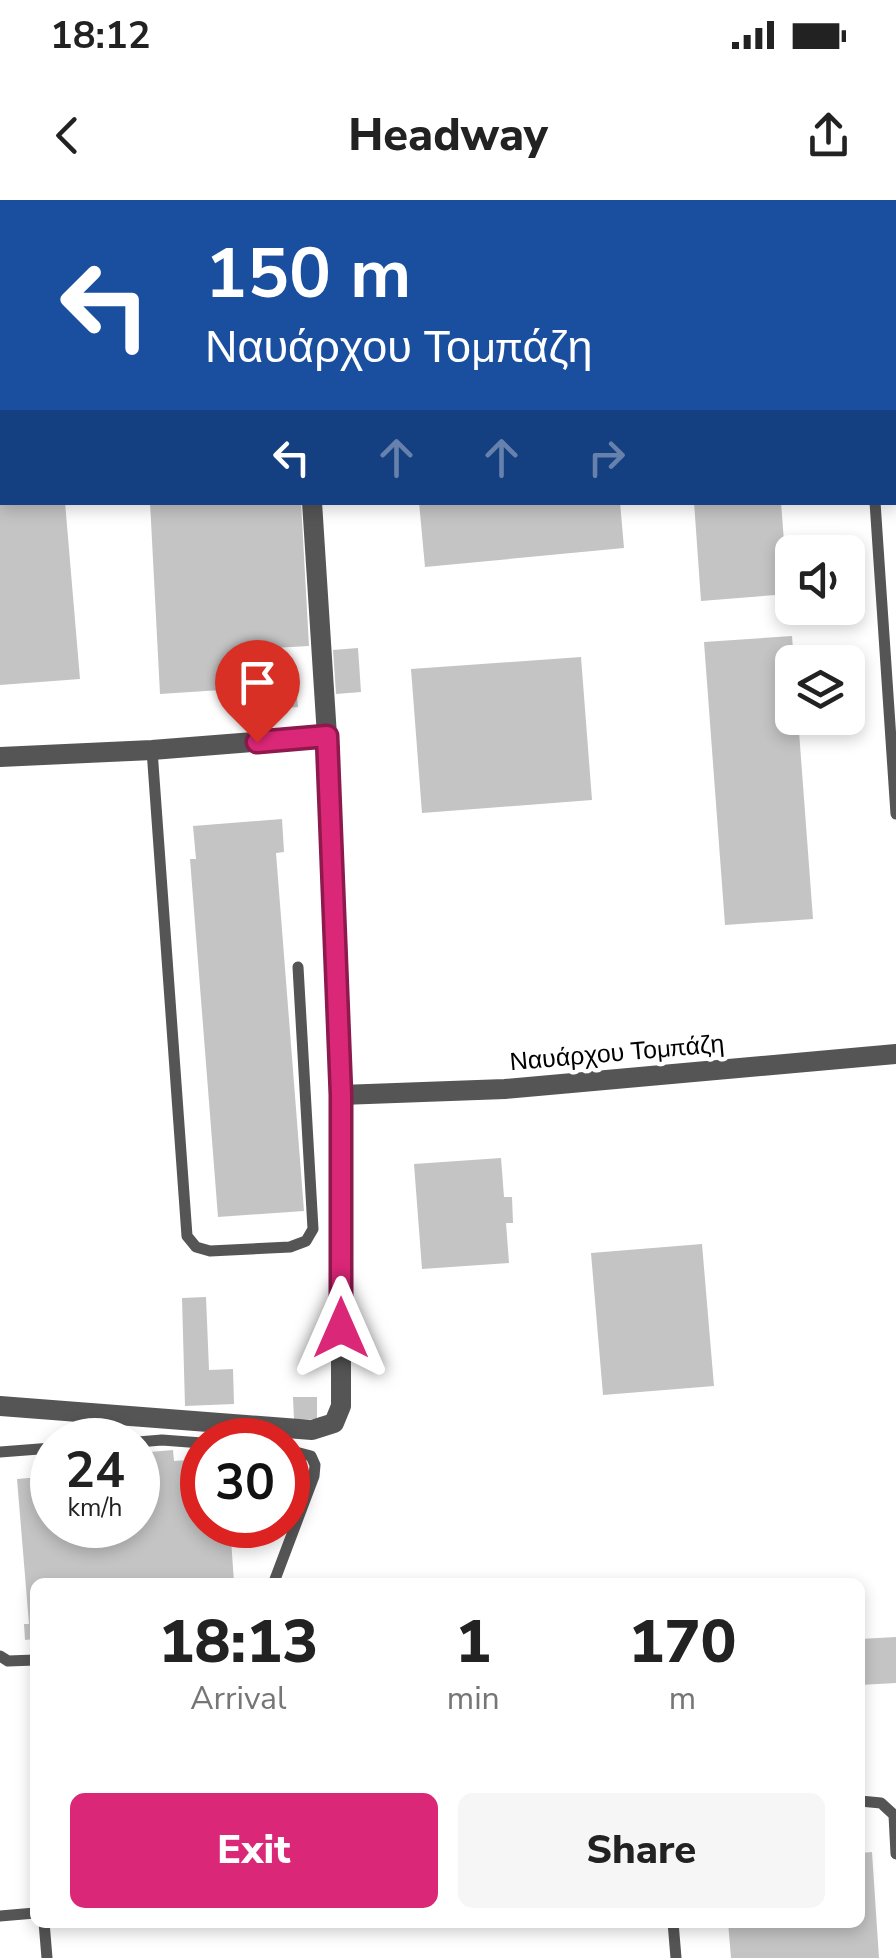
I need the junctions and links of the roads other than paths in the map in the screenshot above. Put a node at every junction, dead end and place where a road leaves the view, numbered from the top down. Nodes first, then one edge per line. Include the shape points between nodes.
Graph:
1 (312, 505) edge
2 (875, 505) edge
3 (327, 736) junction
4 (152, 750) junction
5 (0, 758) edge
6 (896, 814) edge
7 (298, 967) dead end
8 (896, 1054) edge
9 (341, 1095) junction
10 (0, 1406) edge
11 (30, 1450) edge
12 (0, 1452) edge
13 (310, 1456) edge
14 (310, 1487) edge
15 (287, 1548) edge
16 (276, 1578) edge
17 (0, 1656) edge
18 (30, 1660) edge
19 (865, 1800) edge
20 (896, 1854) edge
21 (30, 1913) edge
22 (0, 1916) edge
23 (44, 1928) edge
24 (674, 1928) edge
25 (47, 1958) edge
26 (676, 1958) edge

1 - 3 street
2 - 6 lane
3 - 4 street
3 - 9 street
4 - 5 street
4 - 7 lane via 187,1236 196,1247 290,1247 306,1241 313,1229
8 - 9 street, Ναυάρχου Τομπάζη via 505,1088
9 - 10 street via 341,1406 334,1423 312,1430
11 - 12 lane
13 - 14 lane
15 - 16 lane
17 - 18 lane
19 - 20 lane via 894,1815
21 - 22 lane
23 - 25 lane
24 - 26 lane

